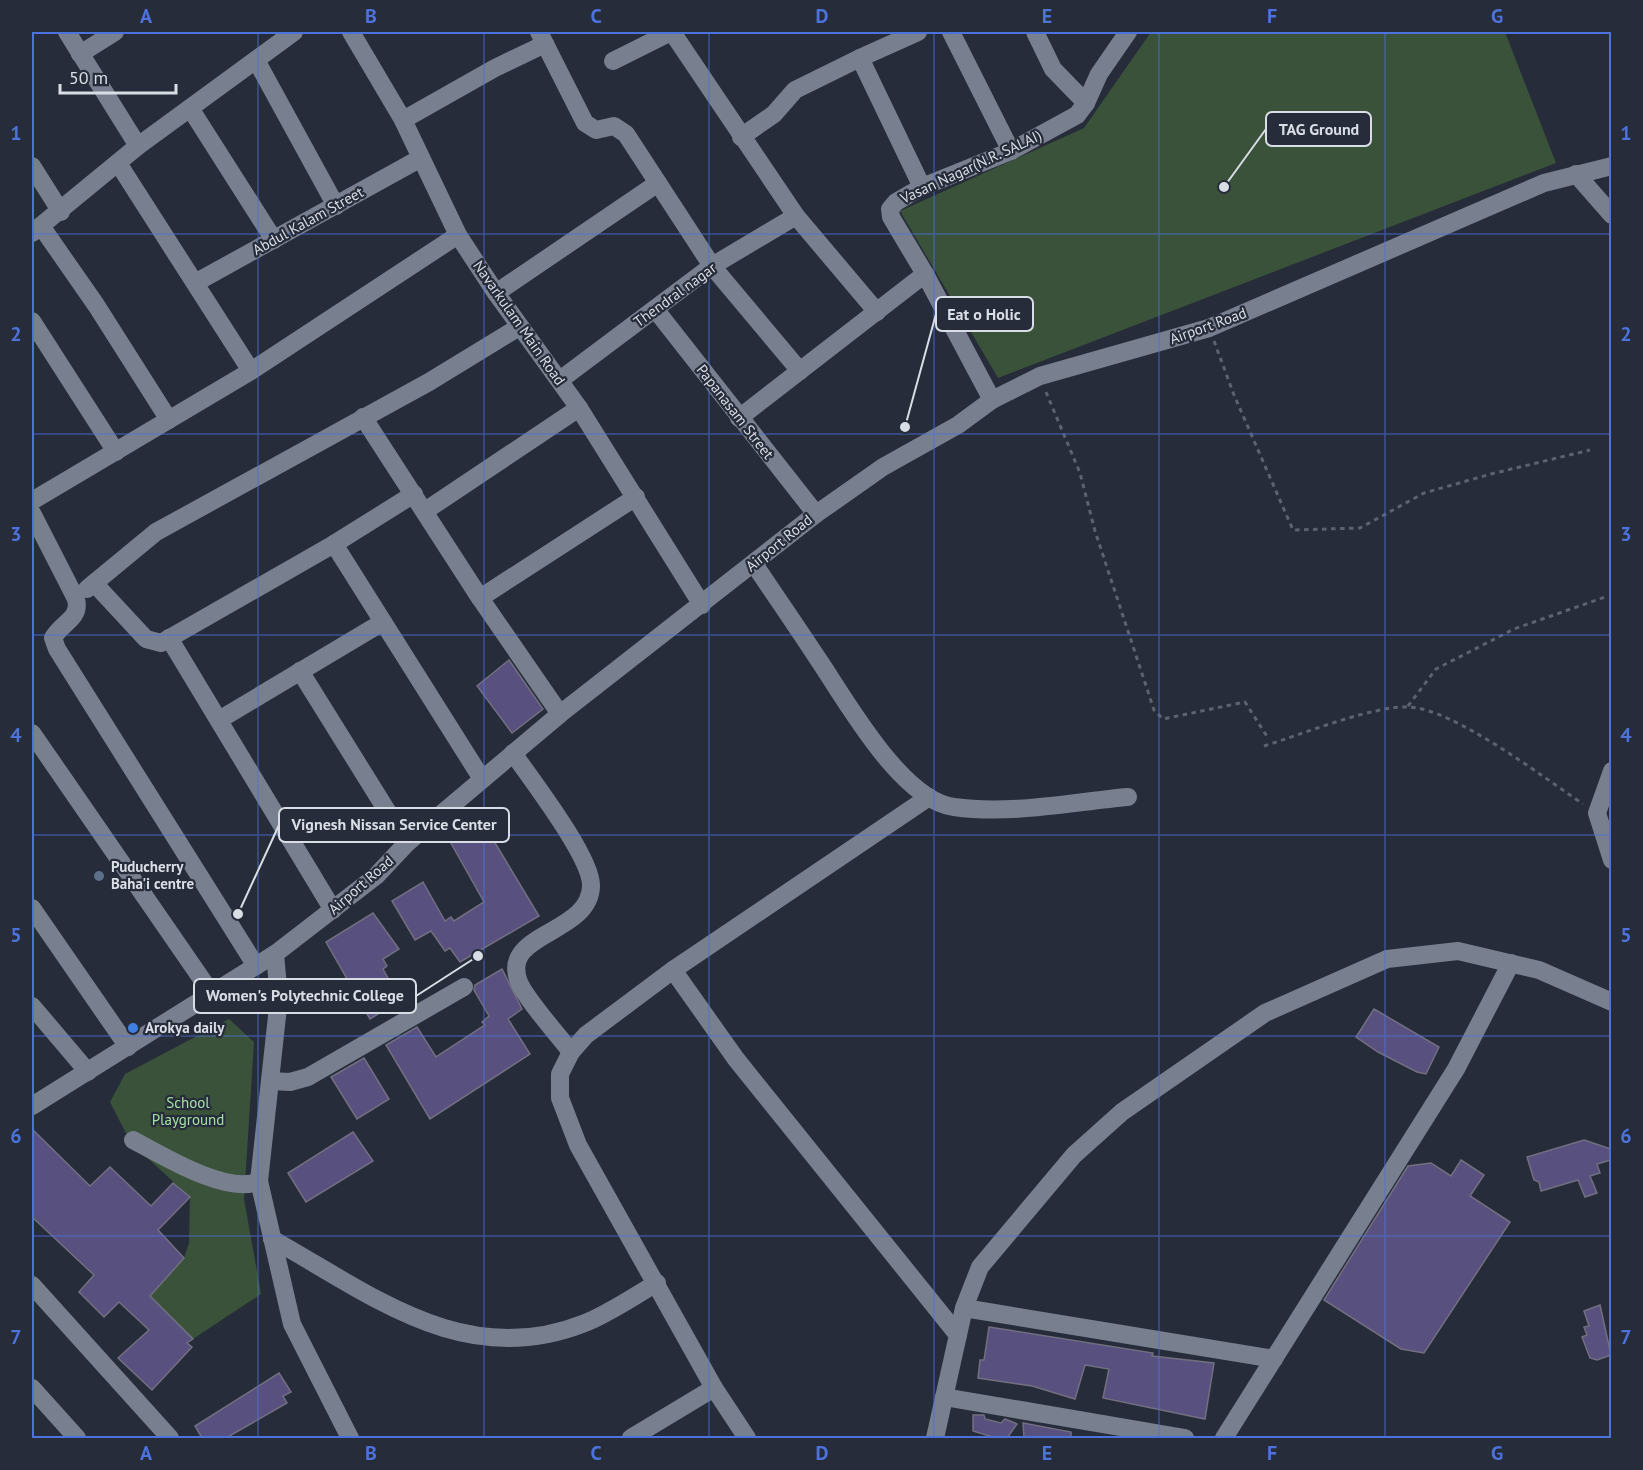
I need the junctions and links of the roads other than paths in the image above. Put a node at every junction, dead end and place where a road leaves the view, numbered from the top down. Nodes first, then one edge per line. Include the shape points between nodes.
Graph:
1 (66, 32) edge
2 (115, 32) edge
3 (294, 32) edge
4 (351, 32) edge
5 (671, 32) edge
6 (918, 32) edge
7 (951, 32) edge
8 (1035, 32) edge
9 (1128, 32) edge
10 (542, 38) edge
11 (80, 54) junction
12 (860, 58) junction
13 (256, 60) junction
14 (613, 61) dead end
15 (1086, 103) junction
16 (190, 108) junction
17 (403, 120) junction
18 (741, 137) junction
19 (138, 146) junction
20 (1011, 151) junction
21 (421, 158) junction
22 (118, 163) junction
23 (32, 166) edge
24 (1611, 166) edge
25 (1576, 174) junction
26 (658, 183) junction
27 (922, 187) junction
28 (336, 206) junction
29 (61, 212) junction
30 (1611, 215) edge
31 (796, 216) junction
32 (36, 230) edge
33 (458, 235) junction
34 (274, 240) junction
35 (712, 266) junction
36 (925, 274) junction
37 (195, 283) junction
38 (496, 293) junction
39 (655, 309) junction
40 (877, 312) junction
41 (32, 321) edge
42 (519, 327) junction
43 (251, 370) junction
44 (800, 371) junction
45 (560, 380) junction
46 (992, 400) junction
47 (579, 408) junction
48 (363, 417) junction
49 (739, 418) junction
50 (169, 420) junction
51 (116, 452) junction
52 (414, 494) junction
53 (636, 497) junction
54 (32, 501) edge
55 (425, 511) junction
56 (32, 513) edge
57 (816, 514) junction
58 (334, 544) junction
59 (754, 564) junction
60 (94, 582) junction
61 (480, 598) junction
62 (76, 599) junction
63 (702, 605) junction
64 (383, 622) junction
65 (169, 638) junction
66 (300, 671) junction
67 (560, 714) junction
68 (219, 720) junction
69 (32, 733) edge
70 (513, 753) junction
71 (1611, 771) edge
72 (482, 779) junction
73 (1128, 796) dead end
74 (929, 797) junction
75 (407, 843) junction
76 (1611, 860) edge
77 (32, 908) edge
78 (333, 910) junction
79 (275, 954) junction
80 (1511, 963) junction
81 (256, 966) junction
82 (673, 970) junction
83 (464, 987) dead end
84 (213, 994) junction
85 (1611, 1002) edge
86 (32, 1006) edge
87 (128, 1047) junction
88 (571, 1052) junction
89 (88, 1072) junction
90 (270, 1081) junction
91 (32, 1106) edge
92 (133, 1140) dead end
93 (259, 1181) junction
94 (272, 1239) junction
95 (657, 1283) junction
96 (32, 1285) edge
97 (964, 1308) junction
98 (958, 1335) junction
99 (1274, 1359) junction
100 (32, 1388) edge
101 (714, 1388) junction
102 (944, 1397) junction
103 (77, 1438) edge
104 (170, 1438) edge
105 (350, 1438) edge
106 (631, 1438) edge
107 (747, 1438) edge
108 (935, 1438) edge
109 (1185, 1438) edge
110 (1224, 1438) edge

1 - 11 street
2 - 11 street
3 - 13 street
4 - 17 street, Navarkulam Main Road
5 - 14 street
5 - 18 street
6 - 12 street
7 - 20 street
8 - 15 street via 1053,69
9 - 15 street, Vasan Nagar(N.R. SALAI) via 1099,74
10 - 17 street
10 - 26 street via 585,123 597,130 614,126 626,134
11 - 19 street
12 - 18 street via 795,90 774,114
12 - 27 street
13 - 16 street
13 - 28 street
15 - 20 street, Vasan Nagar(N.R. SALAI) via 1077,115
16 - 19 street
16 - 34 street
17 - 21 street, Navarkulam Main Road
18 - 31 street
19 - 22 street
20 - 27 street, Vasan Nagar(N.R. SALAI)
21 - 28 street, Abdul Kalam Street
21 - 33 street, Navarkulam Main Road
22 - 29 street
22 - 37 street
23 - 29 street
24 - 25 street, Airport Road
25 - 30 street
25 - 46 street, Airport Road via 1545,183 1209,328 1040,376
26 - 35 street
26 - 38 street
27 - 36 street, Vasan Nagar(N.R. SALAI) via 896,201 890,209
28 - 34 street, Abdul Kalam Street
29 - 32 street
31 - 35 street, Thendral nagar
31 - 40 street
32 - 50 street via 96,305
33 - 38 street, Navarkulam Main Road
33 - 43 street
34 - 37 street, Abdul Kalam Street
35 - 39 street, Thendral nagar
35 - 44 street
36 - 40 street
36 - 46 street, Vasan Nagar(N.R. SALAI)
37 - 43 street
38 - 42 street, Navarkulam Main Road
39 - 45 street, Thendral nagar
39 - 49 street, Papanasam Street
40 - 44 street
41 - 51 street
42 - 45 street, Navarkulam Main Road
42 - 48 street
43 - 50 street
44 - 49 street
45 - 47 street, Navarkulam Main Road
46 - 57 street, Airport Road via 958,425 883,466
47 - 53 street, Navarkulam Main Road
47 - 55 street
48 - 52 street
48 - 60 street via 156,532
49 - 57 street, Papanasam Street
50 - 51 street
51 - 54 street
52 - 55 street
52 - 58 street
53 - 61 street
53 - 63 street, Navarkulam Main Road
55 - 61 street
56 - 62 street
57 - 59 street, Airport Road
58 - 64 street
58 - 65 street
59 - 63 street, Airport Road
59 - 74 street via 875,744 900,774
60 - 62 street
60 - 65 street via 146,639 161,643
61 - 67 street
62 - 81 street via 78,609 74,618 59,628 53,638 57,649
63 - 67 street, Airport Road
64 - 66 street
64 - 72 street
65 - 68 street
66 - 68 street
66 - 75 street
67 - 70 street, Airport Road
68 - 78 street
69 - 84 street
70 - 72 street, Airport Road
70 - 88 street via 585,862 592,885 588,904 569,922 521,951 516,965 519,983
71 - 76 street via 1597,813
72 - 75 street, Airport Road
73 - 74 street via 1006,809 952,807
74 - 82 street
75 - 78 street, Airport Road via 376,876
77 - 87 street
78 - 79 street, Airport Road
79 - 81 street, Airport Road
79 - 90 street via 279,998
80 - 85 street via 1539,970
80 - 97 street via 1458,951 1387,959 1265,1013 1122,1112 1074,1155 980,1268
80 - 99 street via 1456,1069
81 - 84 street, Airport Road
82 - 88 street via 586,1035
82 - 98 street via 736,1059
83 - 90 street via 308,1077 290,1082
84 - 87 street, Airport Road
86 - 89 street
87 - 89 street, Airport Road
88 - 95 street via 560,1074 560,1098 578,1145
89 - 91 street, Airport Road
90 - 93 street
92 - 93 street via 214,1178 247,1184
93 - 94 street
94 - 95 street via 407,1316 454,1333 492,1340 556,1332 586,1323
94 - 105 street via 292,1324
95 - 101 street
96 - 104 street
97 - 98 street
97 - 99 street
98 - 102 street
99 - 110 street
100 - 103 street
101 - 106 street
101 - 107 street
102 - 108 street
102 - 109 street

